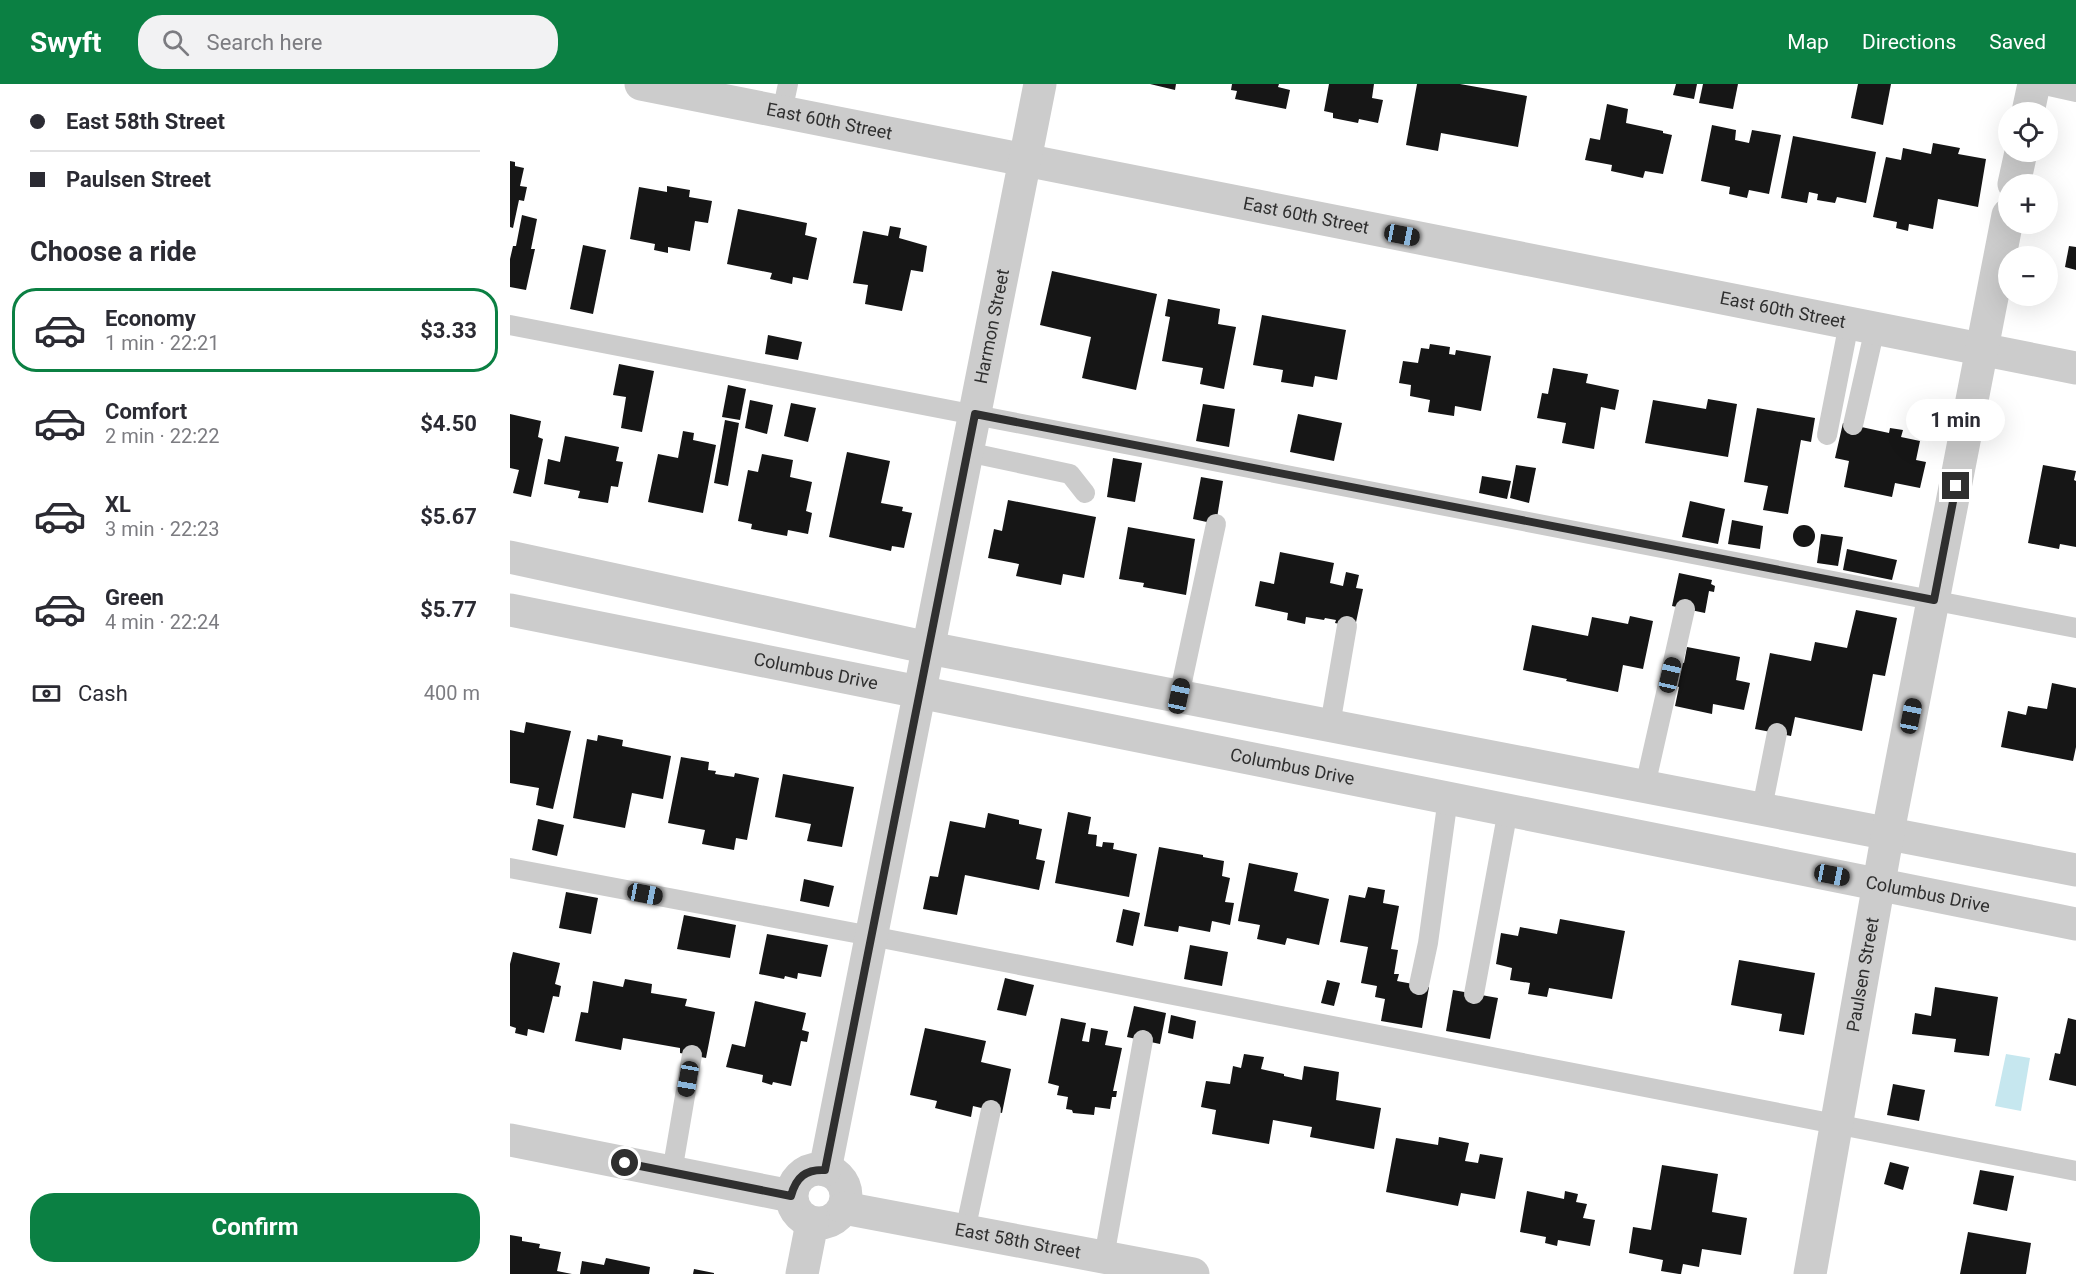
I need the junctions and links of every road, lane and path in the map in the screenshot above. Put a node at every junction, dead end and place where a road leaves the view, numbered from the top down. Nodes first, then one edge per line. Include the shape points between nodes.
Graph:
1 (1040, 84) edge
2 (2034, 84) edge
3 (2040, 84) edge
4 (661, 86) edge
5 (2076, 92) edge
6 (785, 98) edge
7 (2030, 102) edge
8 (1025, 160) junction
9 (2004, 234) edge
10 (510, 325) edge
11 (1862, 326) junction
12 (1982, 349) junction
13 (2076, 368) edge
14 (975, 414) junction
15 (1853, 425) dead end
16 (1827, 435) dead end
17 (967, 453) junction
18 (1085, 493) dead end
19 (1216, 524) dead end
20 (510, 557) edge
21 (1934, 600) junction
22 (1685, 609) dead end
23 (510, 610) edge
24 (1347, 626) dead end
25 (2076, 628) edge
26 (928, 648) junction
27 (920, 692) junction
28 (1179, 696) junction
29 (1330, 725) junction
30 (1777, 733) dead end
31 (1646, 786) junction
32 (1448, 798) junction
33 (1762, 808) junction
34 (1508, 810) junction
35 (1888, 832) junction
36 (510, 868) edge
37 (2076, 870) edge
38 (1879, 884) junction
39 (2076, 924) edge
40 (871, 936) junction
41 (1419, 985) dead end
42 (1474, 994) dead end
43 (1143, 1040) dead end
44 (692, 1056) dead end
45 (991, 1110) dead end
46 (1836, 1124) junction
47 (510, 1140) edge
48 (825, 1170) junction
49 (2076, 1171) edge
50 (672, 1172) junction
51 (791, 1196) junction
52 (844, 1208) junction
53 (812, 1223) junction
54 (965, 1231) junction
55 (1104, 1257) junction
56 (802, 1274) edge
57 (1193, 1274) edge
58 (1810, 1274) edge

1 - 8 street, Harmon Street
2 - 7 street
3 - 5 lane
4 - 6 street, East 60th Street
6 - 8 street, East 60th Street
8 - 11 street, East 60th Street
8 - 14 street, Harmon Street
9 - 12 street, Paulsen Street
10 - 14 lane
11 - 12 street, East 60th Street
11 - 15 lane
11 - 16 lane
12 - 13 street, East 60th Street
12 - 21 street, Paulsen Street
14 - 17 street, Harmon Street
14 - 21 lane
17 - 18 lane via 1070,474
17 - 26 street, Harmon Street
19 - 28 lane
20 - 26 street
21 - 25 lane
21 - 35 street, Paulsen Street
22 - 31 lane
23 - 27 street, Columbus Drive
24 - 29 lane
26 - 27 street, Harmon Street
26 - 28 street
27 - 32 street, Columbus Drive
27 - 40 street, Harmon Street
28 - 29 street
29 - 31 street
30 - 33 lane
31 - 33 street
32 - 34 street, Columbus Drive
32 - 41 lane
33 - 35 street
34 - 38 street, Columbus Drive
34 - 42 lane
35 - 37 street
35 - 38 street, Paulsen Street
36 - 40 lane
38 - 39 street, Columbus Drive
38 - 46 street, Paulsen Street
40 - 46 lane
40 - 48 street, Harmon Street
43 - 55 lane
44 - 50 lane
45 - 54 lane
46 - 49 lane
46 - 58 street, Paulsen Street
47 - 50 street
48 - 51 street via 813,1169 802,1174
48 - 52 street via 843,1184
50 - 51 street
51 - 53 street via 801,1217
52 - 53 street via 835,1218
52 - 54 street, East 58th Street
53 - 56 street
54 - 55 street, East 58th Street
55 - 57 street, East 58th Street

